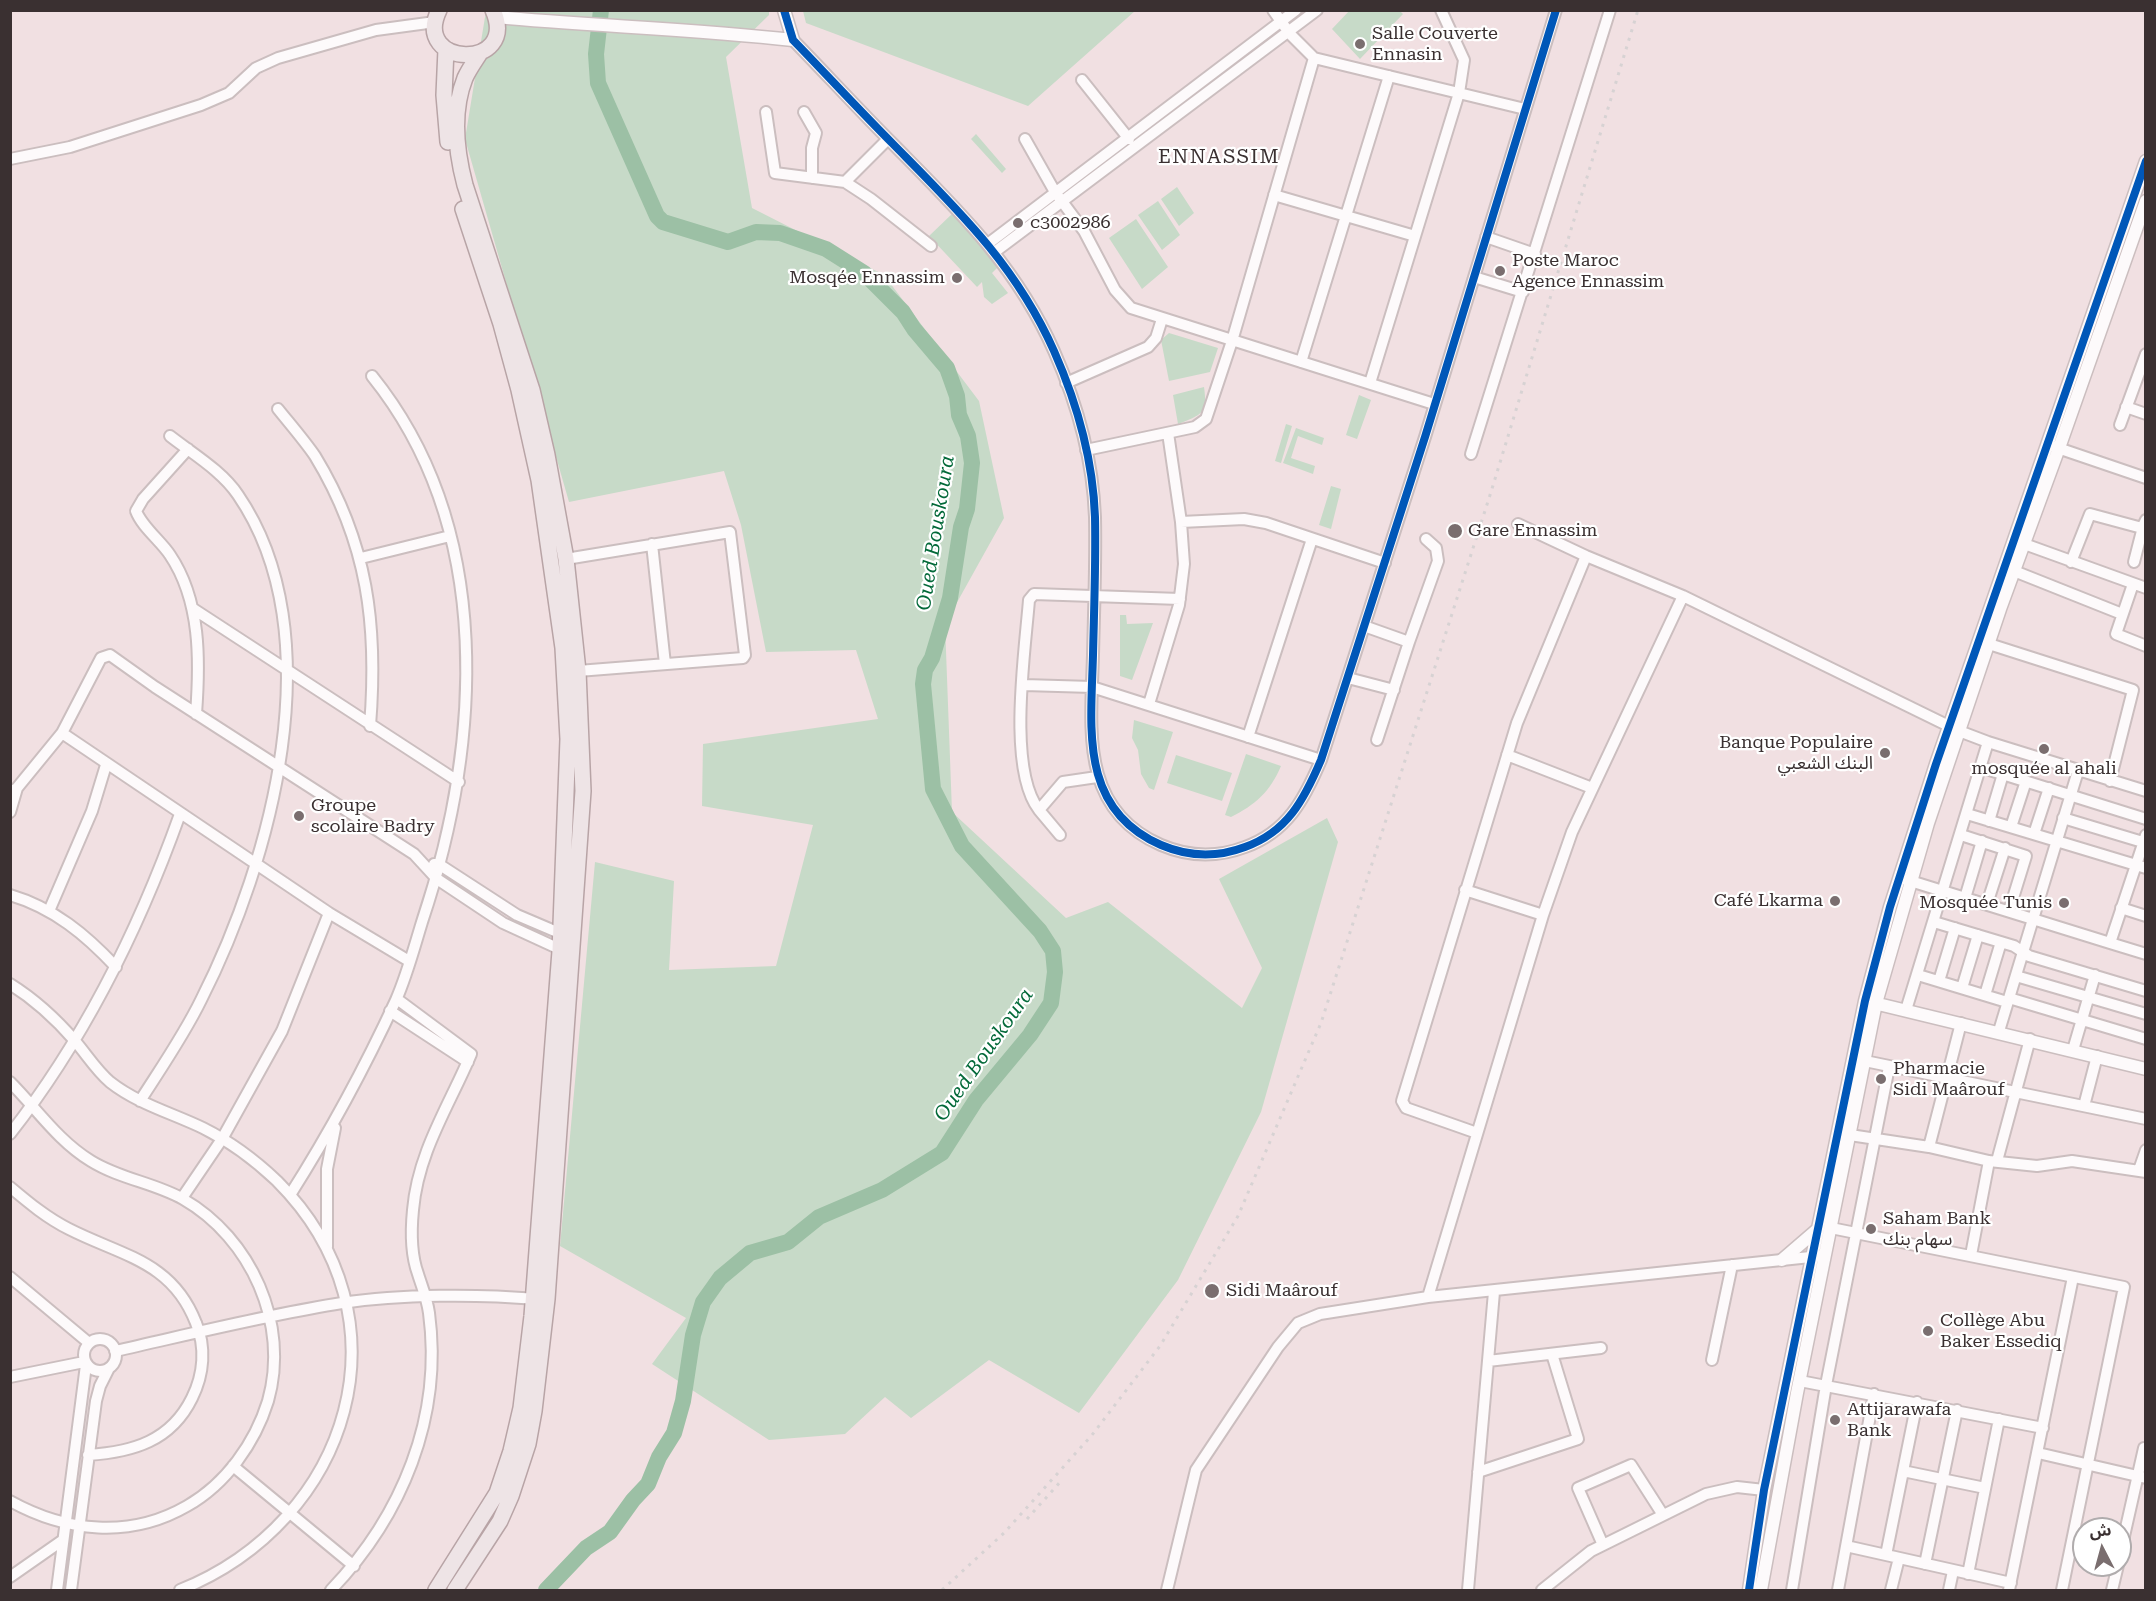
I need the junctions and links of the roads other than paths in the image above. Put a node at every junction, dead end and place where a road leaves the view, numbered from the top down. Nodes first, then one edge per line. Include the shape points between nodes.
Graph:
1 (784, 10) edge
2 (1273, 10) edge
3 (1296, 10) edge
4 (1317, 10) edge
5 (1440, 10) edge
6 (1556, 10) edge
7 (1610, 10) edge
8 (437, 16) edge
9 (495, 19) edge
10 (1281, 23) junction
11 (1290, 34) junction
12 (793, 40) junction
13 (446, 49) junction
14 (480, 53) junction
15 (1314, 58) junction
16 (1389, 76) junction
17 (1082, 80) dead end
18 (1459, 93) junction
19 (1526, 109) junction
20 (804, 111) dead end
21 (766, 112) dead end
22 (888, 139) junction
23 (1025, 139) dead end
24 (1129, 139) junction
25 (10, 159) edge
26 (2145, 161) edge
27 (812, 178) junction
28 (844, 182) junction
29 (1055, 192) junction
30 (1274, 195) junction
31 (2145, 201) edge
32 (1064, 202) junction
33 (1346, 216) junction
34 (2133, 221) junction
35 (1415, 236) junction
36 (1486, 237) junction
37 (931, 246) dead end
38 (992, 247) junction
39 (1535, 254) junction
40 (1474, 277) junction
41 (1523, 292) junction
42 (1162, 319) junction
43 (1232, 341) junction
44 (2145, 354) edge
45 (1301, 362) junction
46 (2143, 370) edge
47 (372, 376) dead end
48 (1066, 383) junction
49 (1370, 383) junction
50 (1434, 404) junction
51 (2126, 407) junction
52 (278, 409) dead end
53 (2145, 414) edge
54 (2120, 426) dead end
55 (1168, 433) junction
56 (170, 436) dead end
57 (2045, 444) junction
58 (2059, 448) junction
59 (188, 449) junction
60 (1086, 450) junction
61 (1471, 454) dead end
62 (2145, 478) edge
63 (1181, 522) junction
64 (1518, 524) dead end
65 (2144, 524) edge
66 (450, 536) junction
67 (1312, 539) junction
68 (1426, 539) dead end
69 (2018, 542) junction
70 (652, 544) junction
71 (1586, 556) junction
72 (361, 558) junction
73 (566, 559) junction
74 (2071, 562) junction
75 (2134, 562) dead end
76 (1384, 563) junction
77 (2014, 571) junction
78 (2133, 584) junction
79 (2145, 588) edge
80 (1683, 596) junction
81 (1094, 597) junction
82 (1180, 599) junction
83 (192, 608) junction
84 (2122, 614) junction
85 (1364, 626) junction
86 (1409, 642) junction
87 (1989, 644) junction
88 (2145, 646) edge
89 (665, 664) junction
90 (578, 671) junction
91 (287, 672) junction
92 (1348, 678) junction
93 (1024, 684) junction
94 (1092, 687) junction
95 (1394, 690) junction
96 (1149, 704) junction
97 (196, 714) junction
98 (370, 726) junction
99 (1954, 728) junction
100 (62, 733) junction
101 (1248, 737) junction
102 (1377, 740) dead end
103 (1988, 742) junction
104 (1507, 755) junction
105 (1321, 760) junction
106 (106, 765) junction
107 (280, 767) junction
108 (1980, 767) junction
109 (2078, 771) junction
110 (2004, 774) junction
111 (1097, 777) junction
112 (2026, 781) junction
113 (2110, 781) junction
114 (459, 782) junction
115 (1592, 788) junction
116 (2049, 788) junction
117 (14, 790) edge
118 (2145, 791) edge
119 (2071, 795) junction
120 (1039, 810) junction
121 (10, 812) edge
122 (180, 814) junction
123 (1967, 814) junction
124 (2063, 818) junction
125 (2145, 819) edge
126 (1989, 821) junction
127 (2011, 827) junction
128 (2034, 834) junction
129 (1060, 835) dead end
130 (1960, 835) junction
131 (2145, 840) edge
132 (1982, 841) junction
133 (2056, 841) junction
134 (2005, 848) junction
135 (425, 863) junction
136 (255, 864) junction
137 (440, 865) junction
138 (2141, 866) edge
139 (437, 879) junction
140 (1906, 879) junction
141 (1465, 890) junction
142 (1943, 891) junction
143 (10, 895) edge
144 (1965, 898) junction
145 (1987, 904) junction
146 (2121, 909) junction
147 (49, 911) junction
148 (2009, 911) junction
149 (329, 913) junction
150 (1543, 915) junction
151 (2145, 916) edge
152 (2033, 918) junction
153 (1934, 922) junction
154 (1956, 928) junction
155 (567, 935) junction
156 (1978, 935) junction
157 (2001, 942) junction
158 (2110, 943) junction
159 (2022, 951) junction
160 (567, 952) junction
161 (2145, 954) edge
162 (410, 961) junction
163 (116, 968) junction
164 (1918, 975) junction
165 (2096, 975) junction
166 (2016, 976) junction
167 (1939, 981) junction
168 (10, 984) edge
169 (1962, 988) junction
170 (2145, 991) edge
171 (1984, 995) junction
172 (2089, 997) junction
173 (396, 999) junction
174 (2008, 1000) junction
175 (1871, 1002) junction
176 (1906, 1010) junction
177 (390, 1011) junction
178 (2145, 1014) edge
179 (2082, 1020) junction
180 (1961, 1023) junction
181 (1999, 1031) junction
182 (2145, 1039) edge
183 (2030, 1040) junction
184 (75, 1041) junction
185 (2073, 1050) junction
186 (2097, 1056) junction
187 (1864, 1061) junction
188 (468, 1062) junction
189 (1889, 1066) junction
190 (2145, 1069) edge
191 (1948, 1079) junction
192 (10, 1082) edge
193 (2018, 1093) junction
194 (140, 1101) junction
195 (2084, 1106) junction
196 (32, 1107) junction
197 (2145, 1119) edge
198 (336, 1122) junction
199 (1477, 1133) junction
200 (10, 1134) edge
201 (1850, 1135) junction
202 (1875, 1138) junction
203 (222, 1140) junction
204 (1929, 1147) junction
205 (2145, 1150) edge
206 (1993, 1161) junction
207 (2142, 1171) edge
208 (10, 1187) edge
209 (290, 1195) junction
210 (182, 1198) junction
211 (1831, 1228) junction
212 (1818, 1229) junction
213 (1858, 1233) junction
214 (327, 1251) junction
215 (1971, 1255) junction
216 (1826, 1256) junction
217 (1813, 1257) junction
218 (1782, 1260) junction
219 (1732, 1265) junction
220 (10, 1277) edge
221 (2073, 1277) junction
222 (1494, 1292) junction
223 (1428, 1297) junction
224 (427, 1298) junction
225 (540, 1299) junction
226 (345, 1303) junction
227 (271, 1315) junction
228 (200, 1332) junction
229 (89, 1342) junction
230 (1601, 1348) dead end
231 (115, 1351) junction
232 (1552, 1354) junction
233 (1712, 1360) dead end
234 (1488, 1361) junction
235 (85, 1363) junction
236 (109, 1368) junction
237 (10, 1377) edge
238 (1800, 1381) junction
239 (1826, 1386) junction
240 (1875, 1394) junction
241 (1917, 1402) junction
242 (1957, 1410) junction
243 (1999, 1419) junction
244 (2043, 1428) junction
245 (2144, 1448) dead end
246 (2038, 1454) junction
247 (88, 1455) junction
248 (233, 1466) junction
249 (2089, 1466) junction
250 (1903, 1471) junction
251 (1478, 1472) junction
252 (2141, 1477) edge
253 (1942, 1479) junction
254 (1985, 1488) junction
255 (1764, 1490) junction
256 (10, 1501) edge
257 (291, 1513) junction
258 (1663, 1515) junction
259 (2130, 1517) edge
260 (65, 1524) junction
261 (78, 1527) junction
262 (63, 1540) junction
263 (1603, 1545) junction
264 (1846, 1546) junction
265 (1886, 1555) junction
266 (1899, 1558) junction
267 (1925, 1564) junction
268 (354, 1566) junction
269 (1953, 1571) junction
270 (1968, 1574) junction
271 (10, 1577) edge
272 (2010, 1587) edge
273 (57, 1590) edge
274 (71, 1590) edge
275 (180, 1590) edge
276 (331, 1590) edge
277 (436, 1590) edge
278 (455, 1590) edge
279 (1167, 1590) edge
280 (1468, 1590) edge
281 (1542, 1590) edge
282 (1749, 1590) edge
283 (1761, 1590) edge
284 (1792, 1590) edge
285 (1838, 1590) edge
286 (1891, 1590) edge
287 (1949, 1590) edge
288 (2062, 1590) edge

1 - 12 street
2 - 10 street
3 - 10 street
4 - 11 street
5 - 18 street via 1464,60
6 - 19 street
7 - 39 street
8 - 13 main road via 437,37
8 - 25 street via 278,58 256,68 229,93 201,105 70,147
9 - 12 street
9 - 14 main road via 491,43
10 - 11 street
10 - 24 street
11 - 15 street
11 - 32 street
12 - 22 street
13 - 14 main road via 462,56
13 - 155 main road via 444,95 453,180 519,390 551,552 563,648 568,739
14 - 73 main road via 460,94 457,133 461,170 532,390
15 - 16 street
15 - 30 street
16 - 18 street
16 - 33 street
17 - 24 street
18 - 19 street
18 - 35 street
19 - 36 street
20 - 27 street via 816,135
21 - 27 street via 775,173
22 - 28 street
22 - 38 street
23 - 29 street
24 - 29 street
26 - 34 street
27 - 28 street
28 - 37 street
29 - 32 street
29 - 38 street
30 - 33 street
30 - 43 street
31 - 34 street
32 - 38 street
32 - 42 street via 1123,300 1131,308
33 - 35 street
33 - 45 street
34 - 57 street
34 - 58 street
35 - 49 street
36 - 39 street
36 - 40 street
38 - 48 street via 1042,324
39 - 41 street
40 - 41 street
40 - 50 street
41 - 61 street
42 - 43 street
42 - 48 street via 1156,338 1148,347
43 - 45 street
43 - 55 street via 1206,419 1195,427
44 - 46 street
45 - 49 street
46 - 51 street
47 - 66 street via 391,399 423,459
48 - 60 street
49 - 50 street
50 - 76 street
51 - 53 street
51 - 54 street
52 - 72 street via 314,455 337,496
55 - 60 street
55 - 63 street
56 - 59 street
57 - 58 street
57 - 69 street
58 - 62 street
58 - 69 street
59 - 83 street via 142,499 136,511 181,573
59 - 91 street via 238,495 261,539 277,585
60 - 81 street via 1095,517
63 - 67 street via 1244,519
63 - 82 street via 1184,564
64 - 71 street
65 - 74 street via 2090,514
65 - 75 street
66 - 72 street
66 - 114 street via 464,624 468,688
67 - 76 street
67 - 101 street
68 - 86 street via 1437,548 1438,561
69 - 74 street
69 - 77 street
69 - 99 street
70 - 73 street
70 - 89 street
70 - 89 street via 730,532 746,655
71 - 80 street
71 - 104 street via 1529,690
72 - 98 street via 373,648
73 - 90 main road
74 - 78 street
76 - 85 street
77 - 84 street
77 - 87 street
78 - 79 street
78 - 84 street
80 - 99 street
80 - 115 street
81 - 82 street
81 - 93 street via 1030,596
81 - 94 street
82 - 96 street
83 - 91 street
83 - 97 street via 198,661
84 - 88 street via 2116,634
85 - 86 street
85 - 92 street
86 - 95 street
87 - 99 street
87 - 113 street via 2133,690
89 - 90 street
90 - 155 main road via 583,791
91 - 98 street
91 - 107 street
92 - 95 street
92 - 105 street
93 - 94 street
93 - 120 street via 1020,755 1031,799
94 - 96 street
94 - 111 street via 1091,739
95 - 102 street
96 - 101 street
97 - 100 street via 107,655 101,658
97 - 107 street
98 - 114 street
99 - 103 street
99 - 140 street
100 - 106 street
100 - 117 street
101 - 105 street
103 - 108 street
103 - 109 street
104 - 115 street
104 - 141 street
105 - 111 street via 1307,795 1278,830 1247,847 1211,855 1192,855 1152,842 1117,812
106 - 122 street
106 - 147 street via 92,811
107 - 135 street
107 - 136 street
108 - 110 street
108 - 123 street
109 - 113 street
109 - 119 street
110 - 112 street
110 - 126 street
111 - 120 street via 1063,782
112 - 116 street
112 - 127 street
113 - 118 street
114 - 137 street
115 - 150 street
116 - 119 street
116 - 128 street
117 - 121 street
119 - 124 street
119 - 125 street
120 - 129 street
122 - 136 street
122 - 163 street via 156,880
123 - 126 street
123 - 130 street
124 - 131 street
124 - 133 street
126 - 127 street
127 - 128 street
128 - 133 street
130 - 132 street
130 - 142 street
131 - 138 street
132 - 134 street
132 - 144 street
133 - 138 street
133 - 152 street
134 - 145 street
134 - 148 street via 2025,854 2026,858
135 - 137 street
135 - 139 street
136 - 149 street
136 - 194 street via 201,1000
137 - 139 street
137 - 155 street via 517,915
138 - 146 street
139 - 160 street via 513,930
139 - 162 street
140 - 142 street
140 - 175 street
141 - 150 street
141 - 199 street via 1402,1101 1406,1107
142 - 144 street
142 - 153 street
143 - 147 street
144 - 145 street
145 - 148 street
146 - 151 street
146 - 158 street
147 - 163 street via 87,938
148 - 152 street
149 - 162 street
149 - 203 street via 282,1031
150 - 199 street
152 - 158 street
152 - 159 street
153 - 154 street
153 - 164 street
154 - 156 street
154 - 167 street
155 - 160 main road
156 - 157 street
156 - 169 street
157 - 159 street
157 - 171 street
158 - 161 street
159 - 165 street
159 - 166 street
160 - 225 main road
162 - 173 street
163 - 184 street
164 - 167 street
164 - 176 street
165 - 170 street
165 - 172 street
166 - 172 street
166 - 174 street
167 - 169 street
168 - 184 street via 26,994
169 - 171 street
171 - 174 street
172 - 178 street
172 - 179 street
173 - 177 street
173 - 188 street via 470,1051
174 - 179 street
174 - 181 street
175 - 176 street
175 - 187 street
175 - 212 street
176 - 180 street
177 - 188 street
177 - 198 street
179 - 182 street
179 - 185 street
180 - 181 street
180 - 191 street
181 - 183 street
183 - 185 street
183 - 193 street
184 - 194 street via 111,1082
184 - 196 street
185 - 186 street
186 - 190 street
186 - 195 street
187 - 189 street
187 - 201 street
188 - 224 street via 431,1136 416,1183 413,1243 417,1272
189 - 191 street
189 - 202 street
191 - 193 street
191 - 204 street
192 - 196 street
193 - 195 street
193 - 206 street
194 - 203 street
195 - 197 street
196 - 200 street
196 - 210 street via 66,1143 90,1161 121,1177
198 - 209 street
198 - 214 street via 327,1169
199 - 223 street
201 - 202 street
201 - 211 street
202 - 204 street
202 - 213 street
203 - 209 street via 258,1165
203 - 210 street
204 - 206 street
205 - 207 street
206 - 207 street via 2037,1166 2072,1161
206 - 215 street
208 - 228 street via 51,1219 138,1259 170,1280 188,1304
209 - 214 street
210 - 227 street via 212,1221 245,1258
211 - 213 street
211 - 216 street
212 - 217 street
212 - 218 street
213 - 215 street
213 - 239 street
214 - 226 street
215 - 221 street
216 - 217 street
216 - 238 street
217 - 218 street
217 - 255 street
218 - 219 street
219 - 222 street
219 - 233 street
220 - 229 street
221 - 244 street
221 - 249 street via 2125,1289
222 - 223 street
222 - 234 street
223 - 279 street via 1309,1316 1288,1333 1196,1470
224 - 225 street
224 - 226 street
224 - 268 street via 431,1366 418,1444 389,1516
225 - 277 main road via 508,1462 497,1493
225 - 278 main road via 541,1368 521,1468 500,1521
226 - 227 street
226 - 257 street via 351,1359 343,1415 323,1467
227 - 228 street
227 - 248 street via 274,1354 270,1394 257,1429
228 - 231 street
228 - 247 street via 201,1375 182,1417 151,1442 131,1450
229 - 231 street via 105,1340
229 - 235 street
230 - 232 street
231 - 236 street via 115,1361
232 - 234 street
232 - 251 street via 1578,1438
234 - 251 street
235 - 236 street via 95,1371
235 - 237 street
235 - 260 street via 86,1387
236 - 247 street via 98,1393
238 - 239 street
238 - 283 street
239 - 240 street
239 - 284 street
240 - 241 street
240 - 264 street
241 - 242 street
241 - 250 street
242 - 243 street
242 - 253 street
243 - 244 street
243 - 254 street
244 - 246 street
245 - 252 street
246 - 249 street
246 - 272 street
247 - 261 street
248 - 257 street
248 - 261 street via 210,1491 170,1515 132,1526
249 - 252 street
249 - 288 street
250 - 253 street
250 - 265 street
251 - 280 street
252 - 259 street
253 - 254 street
253 - 267 street
254 - 270 street
255 - 258 street via 1723,1489
255 - 282 street
256 - 260 street
257 - 268 street
257 - 275 street via 238,1561
258 - 263 street
258 - 263 street via 1631,1465 1578,1488
260 - 261 street
260 - 262 street
261 - 274 street
262 - 271 street
262 - 273 street
263 - 281 street via 1578,1559
264 - 265 street
264 - 285 street
265 - 266 street
266 - 267 street
266 - 286 street
267 - 269 street
268 - 276 street
269 - 270 street
269 - 287 street
270 - 272 street

